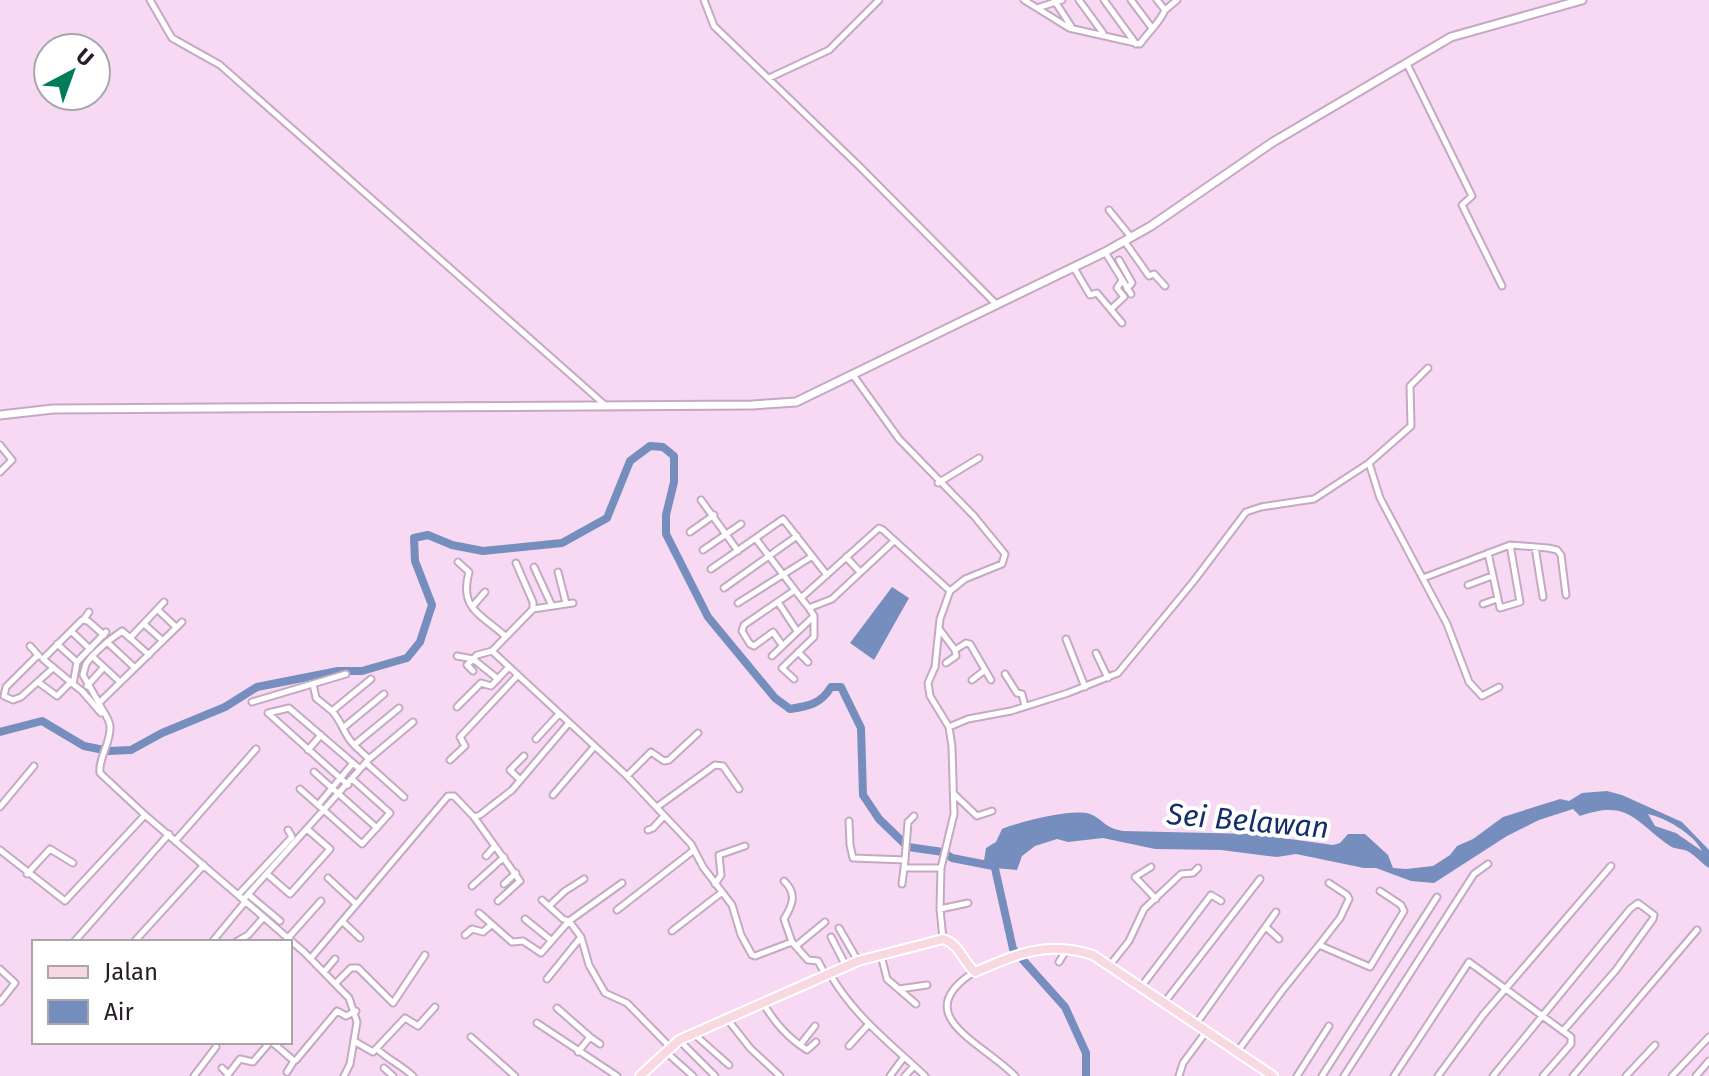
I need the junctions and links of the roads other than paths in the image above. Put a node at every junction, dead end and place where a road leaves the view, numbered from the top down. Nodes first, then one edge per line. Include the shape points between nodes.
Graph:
1 (150, 0) edge
2 (879, 0) edge
3 (1026, 0) edge
4 (1079, 0) edge
5 (1104, 0) edge
6 (1131, 0) edge
7 (1157, 0) edge
8 (1177, 0) edge
9 (1582, 0) edge
10 (1057, 1) edge
11 (704, 2) edge
12 (1037, 8) junction
13 (1165, 10) junction
14 (1152, 28) junction
15 (1073, 29) junction
16 (1104, 34) junction
17 (1136, 44) junction
18 (1409, 68) junction
19 (769, 78) junction
20 (1109, 210) dead end
21 (1129, 246) junction
22 (1108, 258) junction
23 (1119, 260) junction
24 (1076, 273) junction
25 (1121, 282) junction
26 (1165, 286) dead end
27 (1502, 286) dead end
28 (997, 305) junction
29 (1111, 309) junction
30 (1122, 323) dead end
31 (1428, 368) dead end
32 (853, 375) junction
33 (606, 406) junction
34 (0, 415) edge
35 (0, 445) edge
36 (979, 458) dead end
37 (1369, 463) junction
38 (0, 472) edge
39 (938, 483) junction
40 (701, 500) dead end
41 (714, 515) junction
42 (741, 524) dead end
43 (690, 532) dead end
44 (727, 534) junction
45 (797, 536) junction
46 (756, 539) junction
47 (894, 541) junction
48 (1510, 545) junction
49 (1535, 547) junction
50 (703, 550) dead end
51 (738, 551) junction
52 (1488, 553) junction
53 (770, 556) junction
54 (811, 557) junction
55 (846, 557) junction
56 (458, 562) dead end
57 (516, 563) dead end
58 (534, 567) dead end
59 (711, 569) dead end
60 (558, 572) dead end
61 (860, 572) junction
62 (783, 574) junction
63 (827, 575) junction
64 (1492, 576) junction
65 (1423, 578) junction
66 (1468, 585) dead end
67 (724, 588) dead end
68 (795, 590) junction
69 (485, 592) dead end
70 (949, 593) junction
71 (1566, 595) dead end
72 (1543, 597) dead end
73 (801, 598) junction
74 (1497, 599) junction
75 (164, 602) dead end
76 (778, 602) junction
77 (738, 603) dead end
78 (1483, 604) dead end
79 (552, 606) junction
80 (472, 607) junction
81 (809, 608) junction
82 (533, 609) junction
83 (158, 610) junction
84 (89, 612) dead end
85 (814, 616) junction
86 (84, 619) junction
87 (182, 622) dead end
88 (144, 624) junction
89 (176, 627) junction
90 (940, 630) junction
91 (71, 631) junction
92 (797, 631) junction
93 (504, 635) junction
94 (130, 638) junction
95 (1066, 639) dead end
96 (163, 641) junction
97 (107, 642) junction
98 (57, 644) junction
99 (782, 645) junction
100 (30, 646) dead end
101 (955, 650) junction
102 (492, 651) junction
103 (91, 652) junction
104 (798, 652) junction
105 (1096, 653) dead end
106 (149, 655) junction
107 (457, 656) dead end
108 (772, 656) dead end
109 (40, 657) junction
110 (473, 659) junction
111 (77, 662) junction
112 (808, 662) dead end
113 (946, 663) dead end
114 (104, 667) junction
115 (509, 667) junction
116 (53, 668) junction
117 (135, 668) junction
118 (985, 670) junction
119 (473, 671) dead end
120 (346, 674) dead end
121 (1005, 674) dead end
122 (518, 675) junction
123 (1108, 678) junction
124 (371, 679) dead end
125 (498, 679) junction
126 (794, 679) dead end
127 (972, 680) dead end
128 (991, 680) dead end
129 (38, 682) junction
130 (120, 682) junction
131 (72, 683) junction
132 (313, 684) junction
133 (87, 686) junction
134 (1085, 687) junction
135 (1499, 687) dead end
136 (384, 694) dead end
137 (252, 702) dead end
138 (99, 703) junction
139 (1025, 706) junction
140 (457, 707) dead end
141 (399, 708) dead end
142 (332, 711) junction
143 (102, 713) junction
144 (559, 714) junction
145 (413, 722) dead end
146 (568, 724) junction
147 (949, 727) junction
148 (342, 728) junction
149 (698, 733) dead end
150 (321, 735) junction
151 (536, 739) dead end
152 (354, 745) junction
153 (594, 747) junction
154 (256, 749) dead end
155 (308, 750) junction
156 (524, 756) dead end
157 (450, 760) dead end
158 (368, 761) junction
159 (353, 763) junction
160 (34, 766) dead end
161 (360, 769) junction
162 (314, 772) dead end
163 (627, 776) junction
164 (341, 779) junction
165 (520, 780) junction
166 (350, 782) junction
167 (333, 788) junction
168 (300, 789) dead end
169 (739, 789) dead end
170 (339, 794) junction
171 (954, 794) junction
172 (553, 795) dead end
173 (404, 797) dead end
174 (318, 805) junction
175 (0, 807) edge
176 (657, 807) junction
177 (324, 811) junction
178 (992, 811) dead end
179 (145, 815) junction
180 (664, 816) junction
181 (914, 816) dead end
182 (474, 817) junction
183 (849, 821) dead end
184 (377, 828) junction
185 (307, 829) junction
186 (288, 830) dead end
187 (648, 830) dead end
188 (169, 834) junction
189 (176, 840) junction
190 (495, 846) junction
191 (745, 846) dead end
192 (0, 850) edge
193 (694, 850) junction
194 (486, 856) dead end
195 (504, 857) junction
196 (905, 860) junction
197 (73, 863) dead end
198 (1488, 864) dead end
199 (204, 865) junction
200 (1611, 866) dead end
201 (1151, 867) dead end
202 (904, 868) junction
203 (941, 868) junction
204 (1198, 868) dead end
205 (516, 873) junction
206 (27, 874) junction
207 (267, 874) junction
208 (328, 878) dead end
209 (584, 879) dead end
210 (1260, 879) dead end
211 (784, 881) dead end
212 (622, 883) dead end
213 (1329, 883) dead end
214 (504, 884) dead end
215 (715, 884) junction
216 (902, 884) dead end
217 (472, 886) dead end
218 (1380, 891) dead end
219 (721, 893) junction
220 (238, 895) junction
221 (249, 895) junction
222 (1437, 897) dead end
223 (1156, 899) junction
224 (542, 900) dead end
225 (244, 901) junction
226 (321, 901) dead end
227 (498, 901) dead end
228 (1221, 901) dead end
229 (968, 903) dead end
230 (356, 904) junction
231 (549, 906) junction
232 (940, 909) junction
233 (617, 910) dead end
234 (1276, 912) dead end
235 (479, 913) dead end
236 (263, 918) junction
237 (525, 919) dead end
238 (280, 921) dead end
239 (569, 921) junction
240 (343, 922) junction
241 (825, 922) dead end
242 (491, 925) junction
243 (1266, 927) junction
244 (839, 928) dead end
245 (1697, 930) dead end
246 (672, 931) dead end
247 (465, 935) dead end
248 (581, 937) junction
249 (831, 937) dead end
250 (288, 938) junction
251 (360, 938) dead end
252 (943, 939) junction
253 (1279, 939) dead end
254 (76, 940) edge
255 (136, 940) edge
256 (214, 940) edge
257 (239, 940) edge
258 (290, 940) edge
259 (292, 941) edge
260 (552, 941) junction
261 (794, 944) junction
262 (1319, 945) junction
263 (1068, 948) junction
264 (425, 955) dead end
265 (881, 955) junction
266 (311, 958) junction
267 (335, 959) dead end
268 (858, 961) junction
269 (1059, 962) dead end
270 (1110, 965) junction
271 (846, 966) junction
272 (0, 969) edge
273 (324, 972) junction
274 (974, 972) junction
275 (828, 975) junction
276 (547, 979) dead end
277 (336, 983) junction
278 (927, 985) dead end
279 (1141, 987) junction
280 (1505, 988) junction
281 (898, 989) junction
282 (0, 1002) edge
283 (763, 1003) junction
284 (916, 1004) dead end
285 (1164, 1004) junction
286 (435, 1007) dead end
287 (557, 1008) dead end
288 (356, 1013) junction
289 (1542, 1015) junction
290 (728, 1020) junction
291 (537, 1023) dead end
292 (868, 1025) junction
293 (1195, 1025) junction
294 (815, 1026) dead end
295 (1329, 1026) dead end
296 (1563, 1031) junction
297 (1206, 1032) junction
298 (694, 1034) junction
299 (471, 1037) dead end
300 (590, 1037) junction
301 (1709, 1037) edge
302 (679, 1040) junction
303 (354, 1041) junction
304 (816, 1042) dead end
305 (269, 1044) edge
306 (273, 1044) edge
307 (600, 1044) dead end
308 (800, 1045) junction
309 (1655, 1045) dead end
310 (849, 1046) dead end
311 (216, 1047) dead end
312 (377, 1049) junction
313 (668, 1049) junction
314 (578, 1052) junction
315 (1237, 1053) junction
316 (904, 1057) junction
317 (294, 1061) junction
318 (1709, 1061) edge
319 (729, 1065) dead end
320 (914, 1066) junction
321 (222, 1068) dead end
322 (384, 1068) dead end
323 (231, 1070) edge
324 (287, 1072) dead end
325 (194, 1076) edge
326 (344, 1076) edge
327 (393, 1076) edge
328 (413, 1076) edge
329 (515, 1076) edge
330 (617, 1076) edge
331 (640, 1076) edge
332 (693, 1076) edge
333 (715, 1076) edge
334 (780, 1076) edge
335 (890, 1076) edge
336 (905, 1076) edge
337 (925, 1076) edge
338 (1015, 1076) edge
339 (1179, 1076) edge
340 (1273, 1076) edge
341 (1297, 1076) edge
342 (1322, 1076) edge
343 (1344, 1076) edge
344 (1394, 1076) edge
345 (1438, 1076) edge
346 (1493, 1076) edge
347 (1543, 1076) edge
348 (1573, 1076) edge
349 (1626, 1076) edge
350 (1672, 1076) edge
351 (1696, 1076) edge

1 - 33 street via 172,38 220,65
2 - 19 street via 829,50
3 - 12 street
4 - 16 street
5 - 17 street
6 - 14 street
7 - 13 street
8 - 13 street
9 - 18 main road via 1458,33
10 - 12 street
10 - 15 street
11 - 19 street via 714,26
12 - 15 street
13 - 14 street
14 - 17 street
15 - 16 street
16 - 17 street
18 - 21 main road via 1245,160
18 - 27 street via 1472,196 1462,205
19 - 28 street
20 - 21 street
21 - 22 main road
21 - 23 street
21 - 26 street via 1149,276 1154,274
22 - 23 street
22 - 24 main road
22 - 25 street
23 - 25 street via 1132,283 1129,291
24 - 28 main road
24 - 29 street via 1090,295 1097,293
25 - 29 street via 1117,288 1124,297
28 - 32 main road
29 - 30 street
31 - 37 street via 1410,386 1411,426
32 - 33 main road via 787,404
32 - 39 street
33 - 34 main road via 53,409
35 - 38 street via 12,460
36 - 39 street
37 - 65 street via 1380,498
37 - 123 street via 1314,499 1246,512 1127,665
39 - 70 street via 979,522 1006,559
40 - 41 street
41 - 43 street
41 - 44 street
42 - 44 street
44 - 50 street
44 - 51 street
45 - 46 street via 783,519
45 - 53 street
45 - 54 street
46 - 51 street
46 - 53 street
47 - 55 street via 879,528
47 - 61 street
47 - 70 street
48 - 49 street
48 - 52 street
48 - 74 street via 1520,602 1502,609
49 - 71 street via 1559,552
49 - 72 street
51 - 59 street
52 - 64 street
52 - 65 street
53 - 62 street
53 - 67 street
54 - 62 street
54 - 63 street
55 - 61 street
55 - 63 street
56 - 80 street via 469,572 465,594
57 - 82 street
58 - 79 street
60 - 79 street via 569,603
61 - 81 street via 832,599
62 - 68 street
62 - 77 street
63 - 73 street
64 - 66 street
64 - 74 street
65 - 135 street via 1469,682 1482,696
68 - 73 street
68 - 76 street
69 - 80 street
70 - 90 street
73 - 81 street
74 - 78 street
75 - 83 street
76 - 92 street
76 - 99 street via 742,631 754,646 773,632
79 - 82 street
80 - 93 street
81 - 85 street
82 - 93 street
83 - 88 street
83 - 89 street
84 - 86 street
85 - 92 street
85 - 104 street via 814,637
86 - 91 street
86 - 103 street via 105,633
87 - 89 street
88 - 94 street
88 - 96 street
89 - 96 street
90 - 101 street
90 - 147 street via 927,690
91 - 98 street
91 - 103 street
92 - 99 street
93 - 102 street
94 - 97 street via 122,631
94 - 106 street
95 - 134 street
96 - 106 street
97 - 103 street
97 - 117 street
98 - 109 street
98 - 111 street
99 - 108 street
100 - 109 street
101 - 113 street via 956,656
101 - 118 street via 970,644
102 - 110 street
102 - 115 street
103 - 111 street
103 - 114 street
103 - 133 street via 83,675
104 - 112 street
104 - 126 street via 781,669
105 - 123 street
106 - 117 street
107 - 110 street
109 - 116 street
109 - 129 street via 6,687 4,696 21,697
110 - 119 street via 466,666
110 - 125 street
111 - 131 street
114 - 130 street
114 - 133 street
115 - 122 street
115 - 125 street
116 - 129 street
116 - 131 street
117 - 130 street
118 - 127 street
118 - 128 street
120 - 132 street
121 - 139 street
122 - 144 street
122 - 157 street via 462,734 459,739 465,746
123 - 134 street
124 - 142 street
125 - 140 street via 489,687 481,683
129 - 131 street via 57,696
130 - 138 street
131 - 143 street
132 - 137 street
132 - 142 street via 316,698
133 - 138 street
134 - 139 street
136 - 148 street
138 - 143 street
139 - 147 street
141 - 152 street
142 - 148 street
143 - 179 street via 110,727 100,773
144 - 146 street
144 - 151 street
145 - 158 street
146 - 153 street
146 - 165 street
147 - 171 street
148 - 152 street
149 - 163 street via 669,760 651,752
150 - 155 street
150 - 155 street via 289,708 268,713
150 - 159 street
152 - 158 street
153 - 163 street
153 - 172 street
154 - 189 street
155 - 164 street
156 - 165 street via 510,770
158 - 161 street
158 - 173 street
159 - 161 street
159 - 164 street
160 - 175 street
161 - 166 street
162 - 167 street
163 - 176 street
164 - 166 street
164 - 167 street
165 - 182 street
166 - 170 street
166 - 184 street via 390,813
167 - 170 street
167 - 174 street
168 - 174 street
169 - 176 street via 723,766 715,765
170 - 177 street
170 - 184 street
171 - 178 street via 977,816
171 - 203 street
174 - 177 street
176 - 180 street
177 - 184 street via 362,844
177 - 185 street
179 - 188 street
179 - 206 street via 68,900
180 - 187 street
180 - 193 street
181 - 196 street via 908,819
182 - 190 street
182 - 230 street via 448,796
183 - 196 street via 853,858
185 - 207 street
185 - 207 street via 330,849 300,883 290,894
186 - 220 street via 292,837
188 - 189 street
188 - 254 street
189 - 199 street
190 - 194 street
190 - 195 street
191 - 215 street via 719,855 721,872
192 - 206 street
193 - 215 street
193 - 233 street
195 - 205 street
195 - 217 street
196 - 202 street
197 - 206 street via 52,848
198 - 343 street via 1474,874
199 - 220 street
199 - 255 street
200 - 280 street
201 - 223 street via 1135,877
202 - 203 street
202 - 216 street
203 - 232 street
204 - 223 street via 1181,874
205 - 214 street
205 - 227 street via 520,882
207 - 221 street
208 - 230 street
209 - 231 street
210 - 285 street
211 - 261 street via 793,901 784,919
212 - 239 street
213 - 262 street via 1349,899
215 - 219 street
218 - 262 street via 1404,911 1370,967
219 - 246 street
219 - 261 street via 732,905 752,955
220 - 225 street
221 - 225 street
221 - 238 street
222 - 342 street
223 - 270 street via 1141,913 1131,938
224 - 231 street
225 - 236 street
225 - 256 street
226 - 250 street
228 - 279 street via 1211,895
229 - 232 street
230 - 240 street
231 - 239 street
232 - 252 street
234 - 243 street
235 - 242 street
236 - 250 street
236 - 257 street
237 - 260 street
239 - 248 street
239 - 260 street
240 - 251 street
240 - 266 street
241 - 261 street
242 - 247 street
242 - 260 street via 538,953
243 - 253 street
243 - 293 street
244 - 268 street
245 - 348 street
248 - 276 street
248 - 313 street via 605,993 627,1003
249 - 271 street
250 - 258 street
252 - 265 main road
252 - 274 main road via 958,948
259 - 266 street
261 - 275 street
262 - 315 street
263 - 269 street
263 - 270 main road
263 - 274 main road via 1041,948
264 - 277 street via 393,1003 358,968
265 - 268 main road
265 - 281 street via 885,975
266 - 273 street
267 - 273 street
268 - 271 main road
270 - 279 main road
271 - 275 main road
272 - 282 street via 15,983
273 - 277 street
274 - 338 street via 949,993 946,1012
275 - 283 main road
275 - 292 street
277 - 288 street
278 - 281 street
279 - 285 main road
280 - 289 street
280 - 344 street via 1469,962
280 - 345 street
281 - 284 street
283 - 290 main road
283 - 308 street
285 - 293 main road
286 - 312 street via 418,1026 405,1018
287 - 300 street
288 - 303 street
288 - 317 street via 346,1016 337,1011
289 - 296 street
289 - 296 street via 1635,904 1653,914 1616,970
289 - 346 street
290 - 298 main road
290 - 334 street
291 - 314 street
292 - 310 street
292 - 316 street
293 - 297 main road
294 - 308 street
295 - 341 street
296 - 347 street via 1571,1044
297 - 315 main road
297 - 339 street
298 - 302 main road
298 - 319 street
299 - 329 street
300 - 307 street
300 - 314 street
301 - 350 street
302 - 313 main road
302 - 333 street
303 - 312 street via 370,1051
303 - 326 street
304 - 308 street via 807,1050
305 - 323 street via 253,1062 243,1059
306 - 317 street
309 - 349 street
311 - 325 street
312 - 328 street
313 - 331 main road
313 - 332 street
314 - 330 street
315 - 340 main road
316 - 320 street
316 - 335 street
317 - 324 street
318 - 351 street
320 - 336 street
320 - 337 street
321 - 323 street
322 - 327 street

